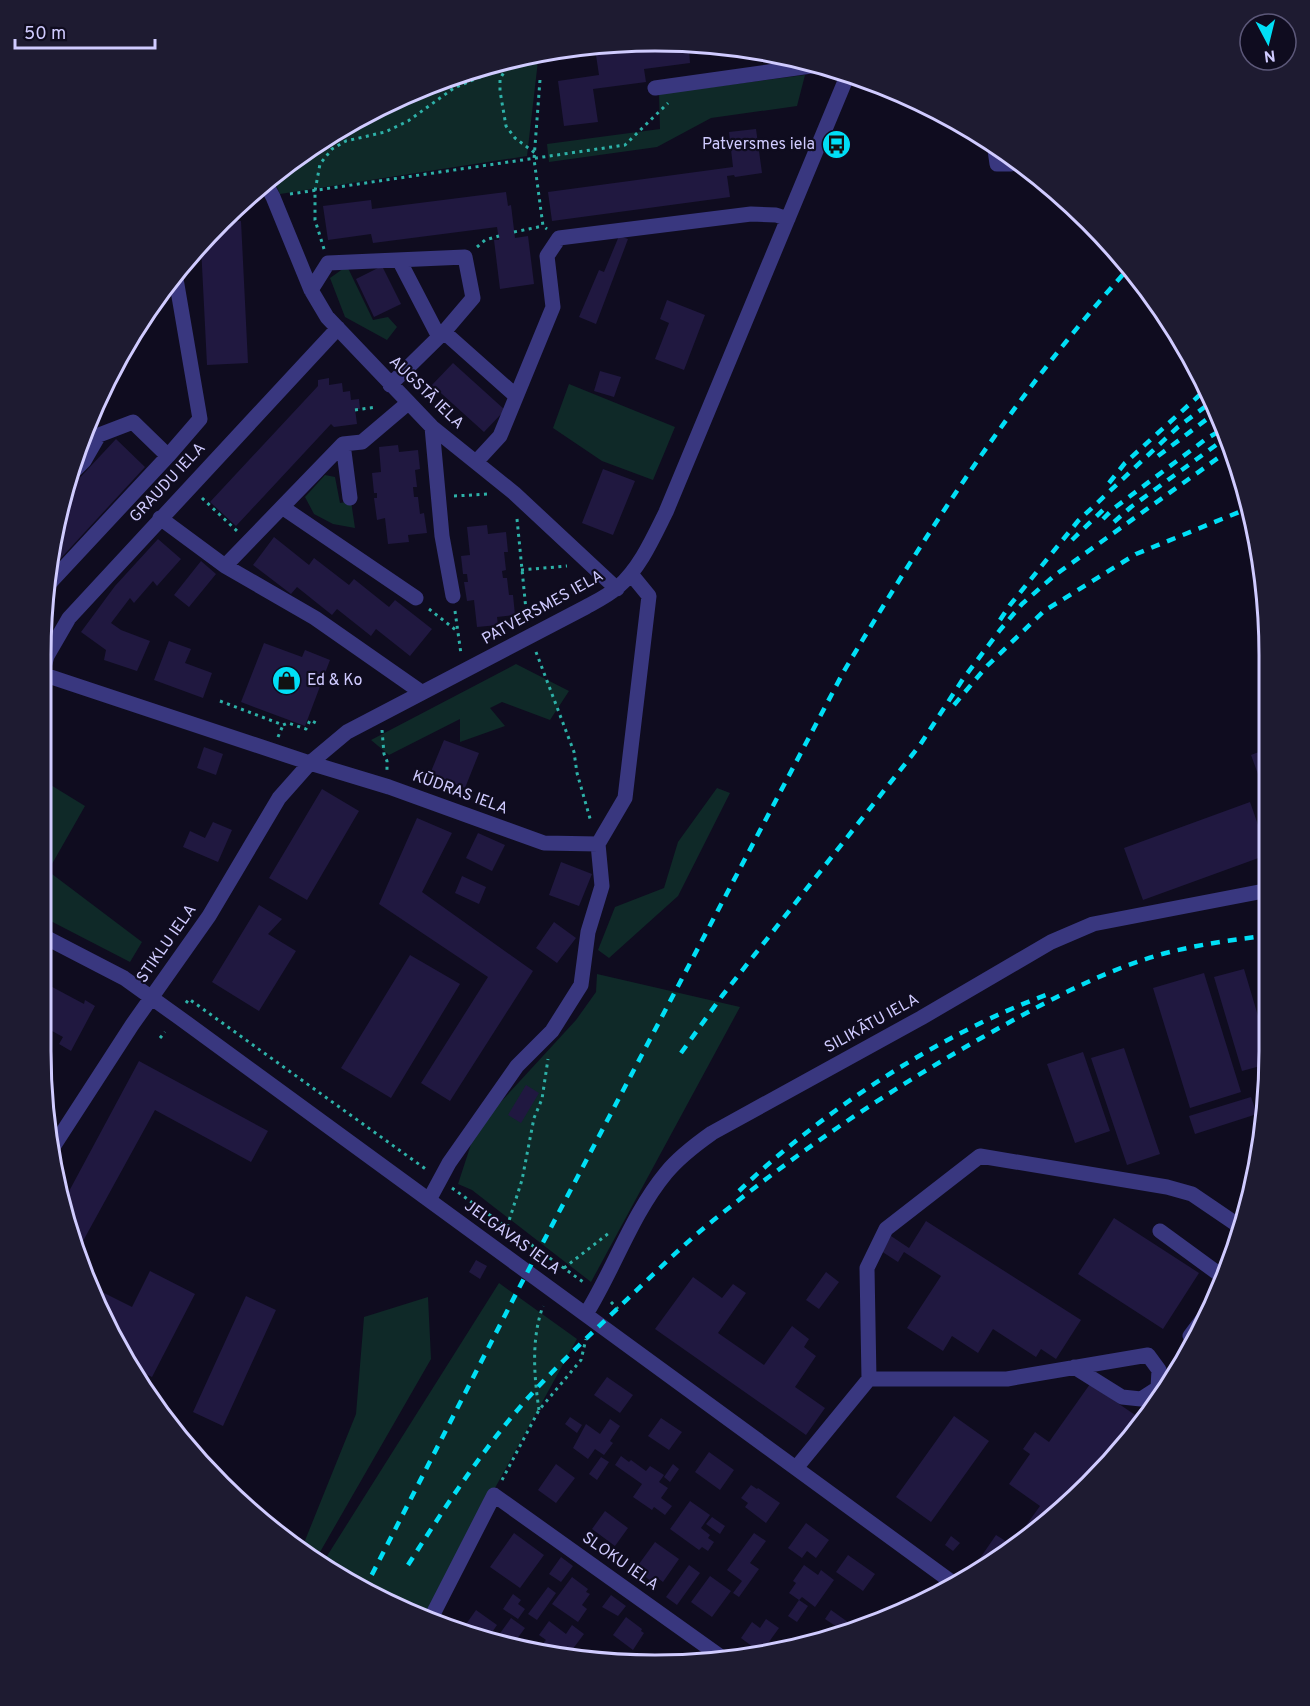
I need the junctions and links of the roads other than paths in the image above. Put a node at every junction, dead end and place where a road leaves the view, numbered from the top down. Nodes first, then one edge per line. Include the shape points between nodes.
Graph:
1 (795, 68) edge
2 (845, 82) edge
3 (655, 88) dead end
4 (996, 157) edge
5 (1006, 164) edge
6 (269, 191) edge
7 (788, 219) junction
8 (399, 260) junction
9 (177, 286) edge
10 (311, 290) junction
11 (338, 328) junction
12 (442, 335) junction
13 (390, 385) junction
14 (516, 396) junction
15 (408, 403) junction
16 (432, 427) junction
17 (95, 430) edge
18 (99, 435) junction
19 (343, 444) junction
20 (168, 456) junction
21 (83, 462) edge
22 (476, 462) junction
23 (350, 498) dead end
24 (282, 507) junction
25 (160, 518) junction
26 (225, 566) junction
27 (631, 574) junction
28 (56, 576) edge
29 (617, 589) junction
30 (416, 598) road end
31 (454, 602) road end
32 (51, 644) edge
33 (51, 677) edge
34 (421, 692) junction
35 (310, 763) junction
36 (598, 844) junction
37 (1259, 892) edge
38 (51, 940) edge
39 (150, 998) junction
40 (58, 1140) edge
41 (429, 1200) junction
42 (1234, 1222) edge
43 (1160, 1231) dead end
44 (1217, 1272) edge
45 (586, 1314) junction
46 (1074, 1367) junction
47 (868, 1379) junction
48 (1158, 1385) edge
49 (1155, 1390) edge
50 (796, 1468) junction
51 (948, 1579) edge
52 (434, 1613) edge
53 (714, 1652) edge

1 - 3 street
2 - 7 street, PATVERSMES IELA
4 - 5 street via 997,164
6 - 10 street, AUGSTĀ IELA
7 - 14 street via 751,214 559,238 547,256 554,307
7 - 27 street, PATVERSMES IELA via 666,512
8 - 10 street via 328,263
8 - 12 street
8 - 12 street via 465,257 473,298
9 - 20 street via 200,419
10 - 11 street, AUGSTĀ IELA
11 - 13 street, AUGSTĀ IELA
11 - 25 street, GRAUDU IELA
12 - 13 street
12 - 14 street
13 - 15 street, AUGSTĀ IELA
14 - 22 street via 500,436
15 - 16 street, AUGSTĀ IELA
15 - 19 street via 362,442
16 - 22 street, AUGSTĀ IELA
16 - 31 street via 442,536
17 - 18 street
18 - 20 street via 133,422
18 - 21 street
19 - 23 street
19 - 24 street
20 - 28 street
22 - 29 street, AUGSTĀ IELA
24 - 26 street
24 - 30 street
25 - 26 street
25 - 32 street, GRAUDU IELA via 69,618
26 - 34 street via 315,618
27 - 29 street, PATVERSMES IELA
27 - 36 street via 649,597 625,798
29 - 34 street, PATVERSMES IELA
33 - 35 street, KŪDRAS IELA
34 - 35 street, PATVERSMES IELA via 347,732
35 - 36 street, KŪDRAS IELA via 544,843
35 - 39 street, STIKLU IELA via 279,798 209,916
36 - 41 street via 602,886 588,932 580,985 552,1031 517,1066 449,1163
37 - 45 street, SILIKĀTU IELA via 1093,924 1051,942 712,1133 666,1173 644,1206 606,1293
38 - 39 street, JELGAVAS IELA via 124,978
39 - 40 street, STIKLU IELA
39 - 41 street, JELGAVAS IELA
41 - 45 street, JELGAVAS IELA
42 - 47 street via 1192,1194 1167,1187 980,1156 886,1229 867,1268
43 - 44 street
45 - 50 street, JELGAVAS IELA
46 - 47 street via 1007,1378
46 - 48 street via 1149,1355 1159,1370
46 - 49 street via 1122,1397 1141,1399
47 - 50 street
50 - 51 street, JELGAVAS IELA
52 - 53 street, SLOKU IELA via 494,1495

